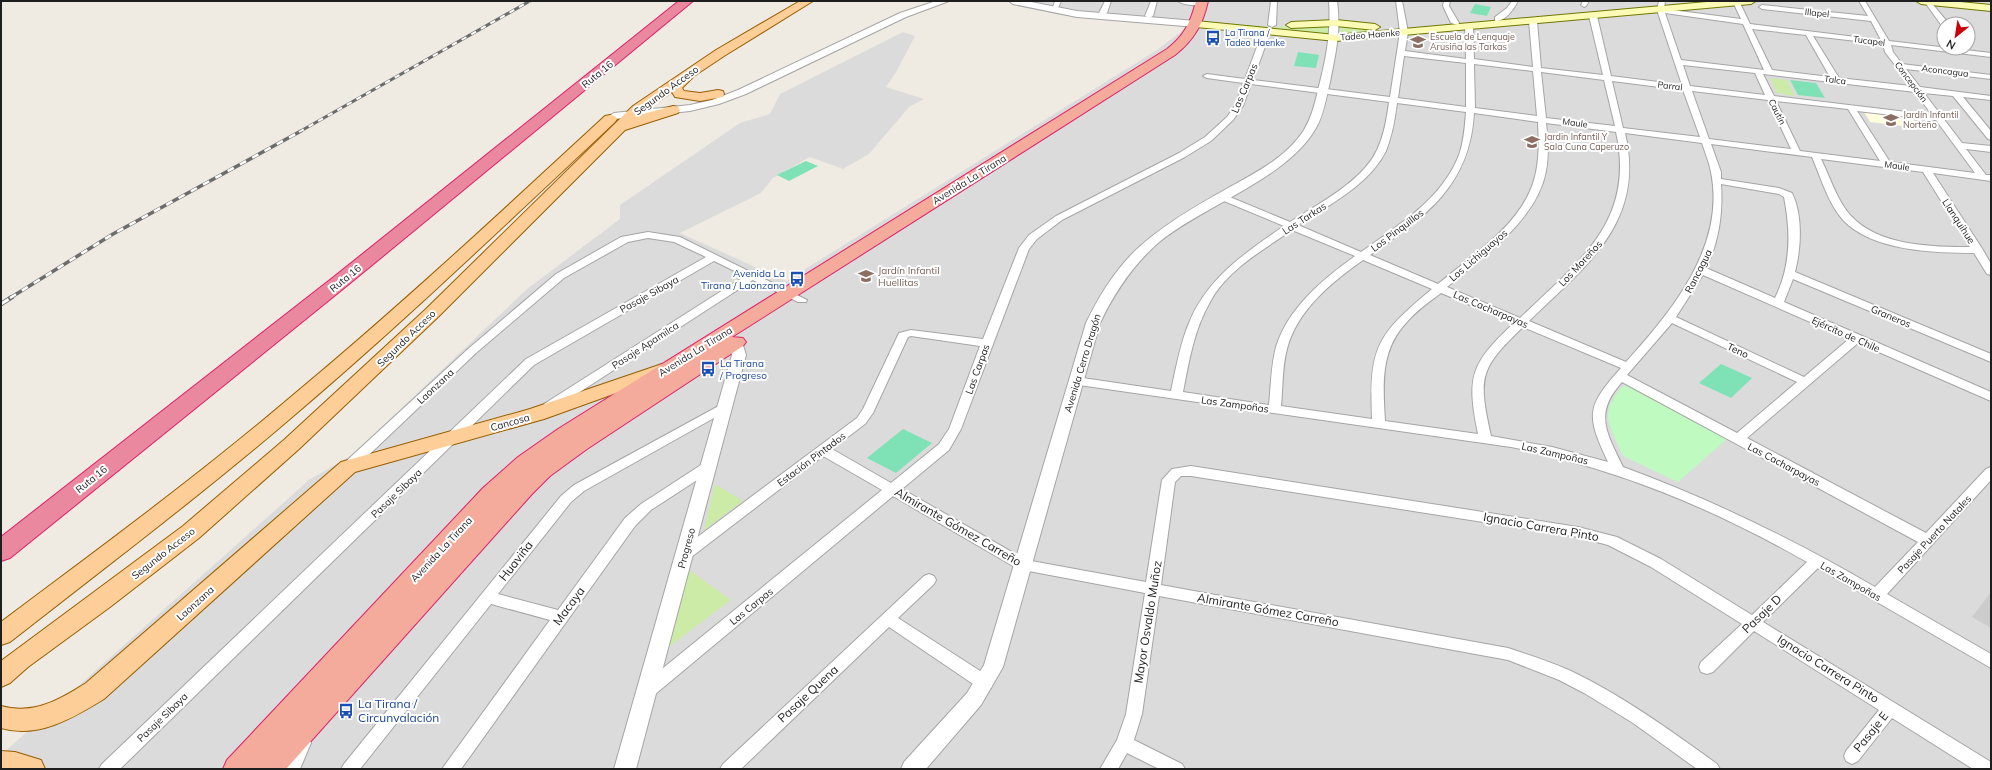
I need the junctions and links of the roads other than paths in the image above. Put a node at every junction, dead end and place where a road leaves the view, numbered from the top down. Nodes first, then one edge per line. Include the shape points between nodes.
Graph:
1 (674, 1) edge
2 (686, 1) edge
3 (790, 1) edge
4 (808, 1) edge
5 (928, 1) edge
6 (945, 1) edge
7 (1013, 1) edge
8 (1032, 1) edge
9 (1108, 1) edge
10 (1154, 1) edge
11 (1182, 1) edge
12 (1274, 1) edge
13 (1333, 1) edge
14 (1399, 1) edge
15 (1447, 1) edge
16 (1515, 1) edge
17 (1706, 1) edge
18 (1751, 1) edge
19 (1862, 1) edge
20 (1922, 1) edge
21 (1959, 1) edge
22 (1986, 1) edge
23 (1201, 2) edge
24 (1736, 2) junction
25 (1927, 2) edge
26 (1974, 2) junction
27 (1057, 4) edge
28 (1991, 4) edge
29 (1661, 5) edge
30 (1762, 7) dead end
31 (1991, 8) edge
32 (1103, 13) junction
33 (1149, 16) junction
34 (1593, 16) junction
35 (1938, 16) edge
36 (1498, 19) junction
37 (1873, 19) junction
38 (1205, 21) junction
39 (1533, 21) junction
40 (1336, 23) junction
41 (1455, 23) junction
42 (1746, 24) junction
43 (1470, 26) junction
44 (1269, 27) junction
45 (1404, 30) junction
46 (1808, 33) junction
47 (1336, 38) junction
48 (1886, 43) junction
49 (1936, 47) edge
50 (1976, 52) edge
51 (1401, 53) junction
52 (1991, 55) edge
53 (1470, 62) junction
54 (1678, 62) junction
55 (702, 65) junction
56 (1899, 66) junction
57 (1538, 70) junction
58 (1758, 71) junction
59 (1769, 72) junction
60 (1207, 76) dead end
61 (1991, 77) edge
62 (1608, 78) junction
63 (1249, 80) junction
64 (1836, 80) junction
65 (1687, 88) junction
66 (1917, 89) junction
67 (1323, 90) junction
68 (718, 94) junction
69 (1956, 94) junction
70 (1771, 98) junction
71 (1991, 98) edge
72 (1394, 99) junction
73 (1851, 108) junction
74 (1470, 109) junction
75 (673, 110) junction
76 (626, 112) junction
77 (1939, 118) junction
78 (1542, 119) junction
79 (1619, 129) junction
80 (613, 134) junction
81 (1991, 137) edge
82 (1706, 141) junction
83 (1959, 145) junction
84 (1991, 149) edge
85 (1797, 153) junction
86 (1815, 155) junction
87 (1887, 165) junction
88 (1926, 170) junction
89 (1987, 178) edge
90 (1717, 181) junction
91 (1222, 197) junction
92 (1291, 226) junction
93 (1978, 250) junction
94 (1363, 256) junction
95 (714, 257) junction
96 (1701, 270) junction
97 (1991, 272) edge
98 (1791, 274) junction
99 (753, 276) junction
100 (1440, 288) junction
101 (795, 296) junction
102 (1778, 303) junction
103 (1670, 318) junction
104 (1521, 322) junction
105 (1857, 338) junction
106 (728, 339) junction
107 (986, 343) junction
108 (1991, 358) edge
109 (670, 368) junction
110 (1624, 371) junction
111 (1076, 381) junction
112 (1806, 382) junction
113 (1176, 396) junction
114 (1991, 397) edge
115 (726, 406) junction
116 (1275, 410) junction
117 (537, 414) junction
118 (1379, 424) junction
119 (454, 437) junction
120 (1485, 439) junction
121 (1738, 439) junction
122 (823, 450) junction
123 (709, 466) junction
124 (348, 467) junction
125 (1618, 469) junction
126 (1177, 472) joint
127 (1991, 472) edge
128 (893, 490) junction
129 (1, 532) edge
130 (1927, 540) junction
131 (1, 551) edge
132 (685, 554) junction
133 (1817, 561) junction
134 (1023, 565) junction
135 (929, 580) dead end
136 (1153, 589) junction
137 (1876, 595) junction
138 (487, 597) junction
139 (561, 617) junction
140 (888, 618) junction
141 (1752, 622) junction
142 (1, 634) edge
143 (1991, 662) edge
144 (1707, 667) dead end
145 (1, 676) edge
146 (985, 683) junction
147 (646, 691) junction
148 (1890, 708) junction
149 (317, 715) junction
150 (1, 717) edge
151 (1124, 742) junction
152 (1852, 756) dead end
153 (108, 769) edge
154 (237, 769) edge
155 (268, 769) edge
156 (291, 769) edge
157 (350, 769) edge
158 (451, 769) edge
159 (624, 769) edge
160 (729, 769) edge
161 (912, 769) edge
162 (1109, 769) edge
163 (1177, 769) edge
164 (1712, 769) edge
165 (1988, 769) edge

1 - 129 highway, Ruta 16 via 279,316
2 - 131 highway, Ruta 16 via 342,280
3 - 76 main road, Segundo Acceso via 675,71
4 - 55 main road, Segundo Acceso
5 - 68 street via 845,35 768,73
6 - 75 street via 882,24 742,92 704,105
7 - 38 street, Tadeo Haenke via 1077,14
8 - 27 street, Tadeo Haenke
9 - 32 street
10 - 33 street
11 - 23 street
12 - 44 street, Las Carpas
13 - 40 street, Avenida Cerro Dragón
14 - 45 street, Las Tarkas
15 - 41 street via 1446,6
16 - 36 street
17 - 29 main road, Tadeo Haenke
18 - 24 main road, Tadeo Haenke
19 - 37 street, Concepción
20 - 25 main road
21 - 26 main road
22 - 26 main road
23 - 38 highway, Avenida La Tirana
24 - 29 main road, Tadeo Haenke
24 - 42 street
25 - 31 main road
25 - 35 street
26 - 28 main road
27 - 32 street, Tadeo Haenke
29 - 34 main road, Tadeo Haenke
29 - 36 main road, Tadeo Haenke
29 - 42 street, Tucapel via 1675,13
29 - 54 street, Rancagua
30 - 37 street, Illapel
32 - 33 street, Tadeo Haenke
33 - 38 street, Tadeo Haenke
34 - 39 main road, Tadeo Haenke
34 - 62 street, Los Moreños
36 - 41 main road, Tadeo Haenke
37 - 48 street, Concepción
38 - 44 main road, Tadeo Haenke
38 - 101 highway, Avenida La Tirana via 1200,41 1185,54
39 - 43 main road, Tadeo Haenke
39 - 57 street, Los Lichiguayos
40 - 44 main road, Tadeo Haenke
40 - 45 main road, Tadeo Haenke
40 - 47 street, Avenida Cerro Dragón
41 - 45 main road, Tadeo Haenke
42 - 46 street, Tucapel
42 - 59 street
43 - 45 main road, Tadeo Haenke
43 - 53 street, Los Pinquillos
44 - 47 main road, Tadeo Haenke
44 - 63 street, Las Carpas
45 - 47 main road, Tadeo Haenke
45 - 51 street, Las Tarkas
46 - 48 street, Tucapel
46 - 64 street
47 - 67 street, Avenida Cerro Dragón
48 - 49 street, Tucapel
48 - 56 street, Concepción
50 - 52 street, Tucapel
51 - 53 street, Parral
51 - 72 street, Las Tarkas
53 - 57 street, Parral
53 - 74 street, Los Pinquillos
54 - 58 street, Talca
54 - 65 street, Rancagua
55 - 68 main road via 680,82 675,90 694,97
55 - 76 main road, Segundo Acceso
56 - 61 street, Aconcagua
56 - 66 street, Concepción
57 - 62 street, Parral
57 - 78 street, Los Lichiguayos
58 - 59 street, Talca
58 - 70 street, Cautín
59 - 64 street, Talca
60 - 63 street, Maule
62 - 65 street, Parral
62 - 79 street, Los Moreños
63 - 67 street, Maule
63 - 107 street, Las Carpas via 1234,115 1209,138 1187,152 1075,209 1033,237 1021,256
64 - 66 street, Talca
65 - 70 street, Parral
65 - 82 street, Rancagua
66 - 69 street, Talca
66 - 77 street, Concepción
67 - 72 street, Maule
67 - 91 street, Avenida Cerro Dragón via 1314,121 1295,148 1273,166
68 - 76 street via 689,102
69 - 71 street, Talca
69 - 81 street
70 - 73 street, Parral
70 - 85 street, Cautín
72 - 74 street, Maule
72 - 92 street, Las Tarkas via 1388,133 1372,165 1350,187
73 - 77 street, Parral
73 - 87 street
74 - 78 street, Maule
74 - 94 street, Los Pinquillos via 1464,151 1453,176 1411,220
75 - 76 street
75 - 80 main road via 644,118
76 - 80 main road, Segundo Acceso
76 - 142 main road, Segundo Acceso via 293,406 172,505
77 - 83 street, Concepción
78 - 79 street, Maule
78 - 100 street, Los Lichiguayos via 1544,159 1530,200 1501,236
79 - 82 street, Maule
79 - 104 street, Los Moreños via 1626,174 1622,199 1610,226 1592,252
80 - 145 main road, Segundo Acceso via 348,394 246,486 152,562 18,660
82 - 85 street, Maule
82 - 90 street, Rancagua
83 - 84 street
83 - 89 street, Concepción
85 - 86 street, Maule
86 - 87 street, Maule
86 - 93 street via 1844,215 1857,227 1901,243 1942,250
87 - 88 street, Maule
88 - 89 street, Maule
88 - 93 street, Llanquihue
90 - 96 street, Rancagua via 1717,222
90 - 98 street via 1779,191 1788,195 1794,234
91 - 92 street, Las Cacharpayas
91 - 111 street, Avenida Cerro Dragón via 1155,239 1117,277 1093,323
92 - 94 street, Las Cacharpayas
92 - 113 street, Las Tarkas via 1239,261 1213,289 1199,311 1189,335
93 - 97 street, Llanquihue
94 - 100 street, Las Cacharpayas
94 - 116 street, Los Pinquillos via 1317,291 1295,318 1280,354
95 - 99 street, Laonzana
95 - 119 street, Pasaje Sibaya via 536,358
95 - 124 street, Laonzana via 685,242 666,236 637,236 614,243 560,276 472,351
96 - 102 street, Ejército de Chile
96 - 103 street, Rancagua
98 - 102 street
98 - 108 street, Graneros
99 - 101 street, Laonzana
99 - 117 street, Pasaje Apamilca
100 - 104 street, Las Cacharpayas
100 - 118 street, Los Lichiguayos via 1403,319 1385,343 1377,373
101 - 106 highway, Avenida La Tirana
102 - 105 street, Ejército de Chile
103 - 110 street, Rancagua
103 - 112 street, Teno
104 - 110 street, Las Cacharpayas
104 - 120 street, Los Moreños via 1488,355 1479,371 1477,398
105 - 112 street
105 - 114 street, Ejército de Chile
106 - 109 highway, Avenida La Tirana
106 - 115 street, Progreso via 738,349 739,355
106 - 149 highway, Avenida La Tirana via 542,471 507,506
107 - 122 street, Estación Pintados via 911,333 903,335 866,416
107 - 128 street, Las Carpas via 956,429 949,442
109 - 117 main road, Cancosa
109 - 154 highway, Avenida La Tirana via 545,447 508,477
110 - 121 street, Las Cacharpayas
110 - 125 street, Rancagua via 1601,399 1598,417 1601,432
111 - 113 street, Las Zampoñas
111 - 134 street, Avenida Cerro Dragón
112 - 121 street
113 - 116 street, Las Zampoñas
115 - 123 street, Progreso
115 - 138 street, Huaviña via 572,494
116 - 118 street, Las Zampoñas
117 - 119 main road, Cancosa
118 - 120 street, Las Zampoñas
119 - 124 main road, Cancosa
119 - 153 street, Pasaje Sibaya
120 - 125 street, Las Zampoñas via 1563,454
121 - 130 street, Las Cacharpayas
122 - 128 street, Almirante Gómez Carreño
122 - 132 street, Estación Pintados
123 - 132 street, Progreso
123 - 139 street, Macaya via 637,514
124 - 150 main road, Laonzana via 114,676 84,698 48,716 19,722
125 - 133 street, Las Zampoñas via 1716,509
126 - 136 street, Mayor Osvaldo Muñoz via 1169,480
126 - 141 street, Ignacio Carrera Pinto via 1191,471 1595,536 1642,554
127 - 130 street, Pasaje Puerto Natales
128 - 134 street, Almirante Gómez Carreño
128 - 147 street, Las Carpas
130 - 137 street, Pasaje Puerto Natales
132 - 147 street, Progreso
133 - 137 street, Las Zampoñas
133 - 141 street, Pasaje D
134 - 136 street, Almirante Gómez Carreño
134 - 146 street, Avenida Cerro Dragón via 998,651
135 - 140 street, Pasaje Quena
136 - 151 street, Mayor Osvaldo Muñoz via 1134,714
136 - 164 street, Almirante Gómez Carreño via 1488,650 1528,660 1568,676 1612,700
137 - 143 street, Las Zampoñas
138 - 139 street
138 - 157 street, Huaviña
139 - 158 street, Macaya
140 - 146 street
140 - 160 street, Pasaje Quena
141 - 144 street, Pasaje D
141 - 148 street, Ignacio Carrera Pinto
146 - 161 street, Avenida Cerro Dragón via 961,715
147 - 159 street, Progreso
148 - 152 street, Pasaje E
148 - 165 street, Ignacio Carrera Pinto
149 - 155 highway, Avenida La Tirana
149 - 156 street
151 - 162 street, Mayor Osvaldo Muñoz
151 - 163 street

